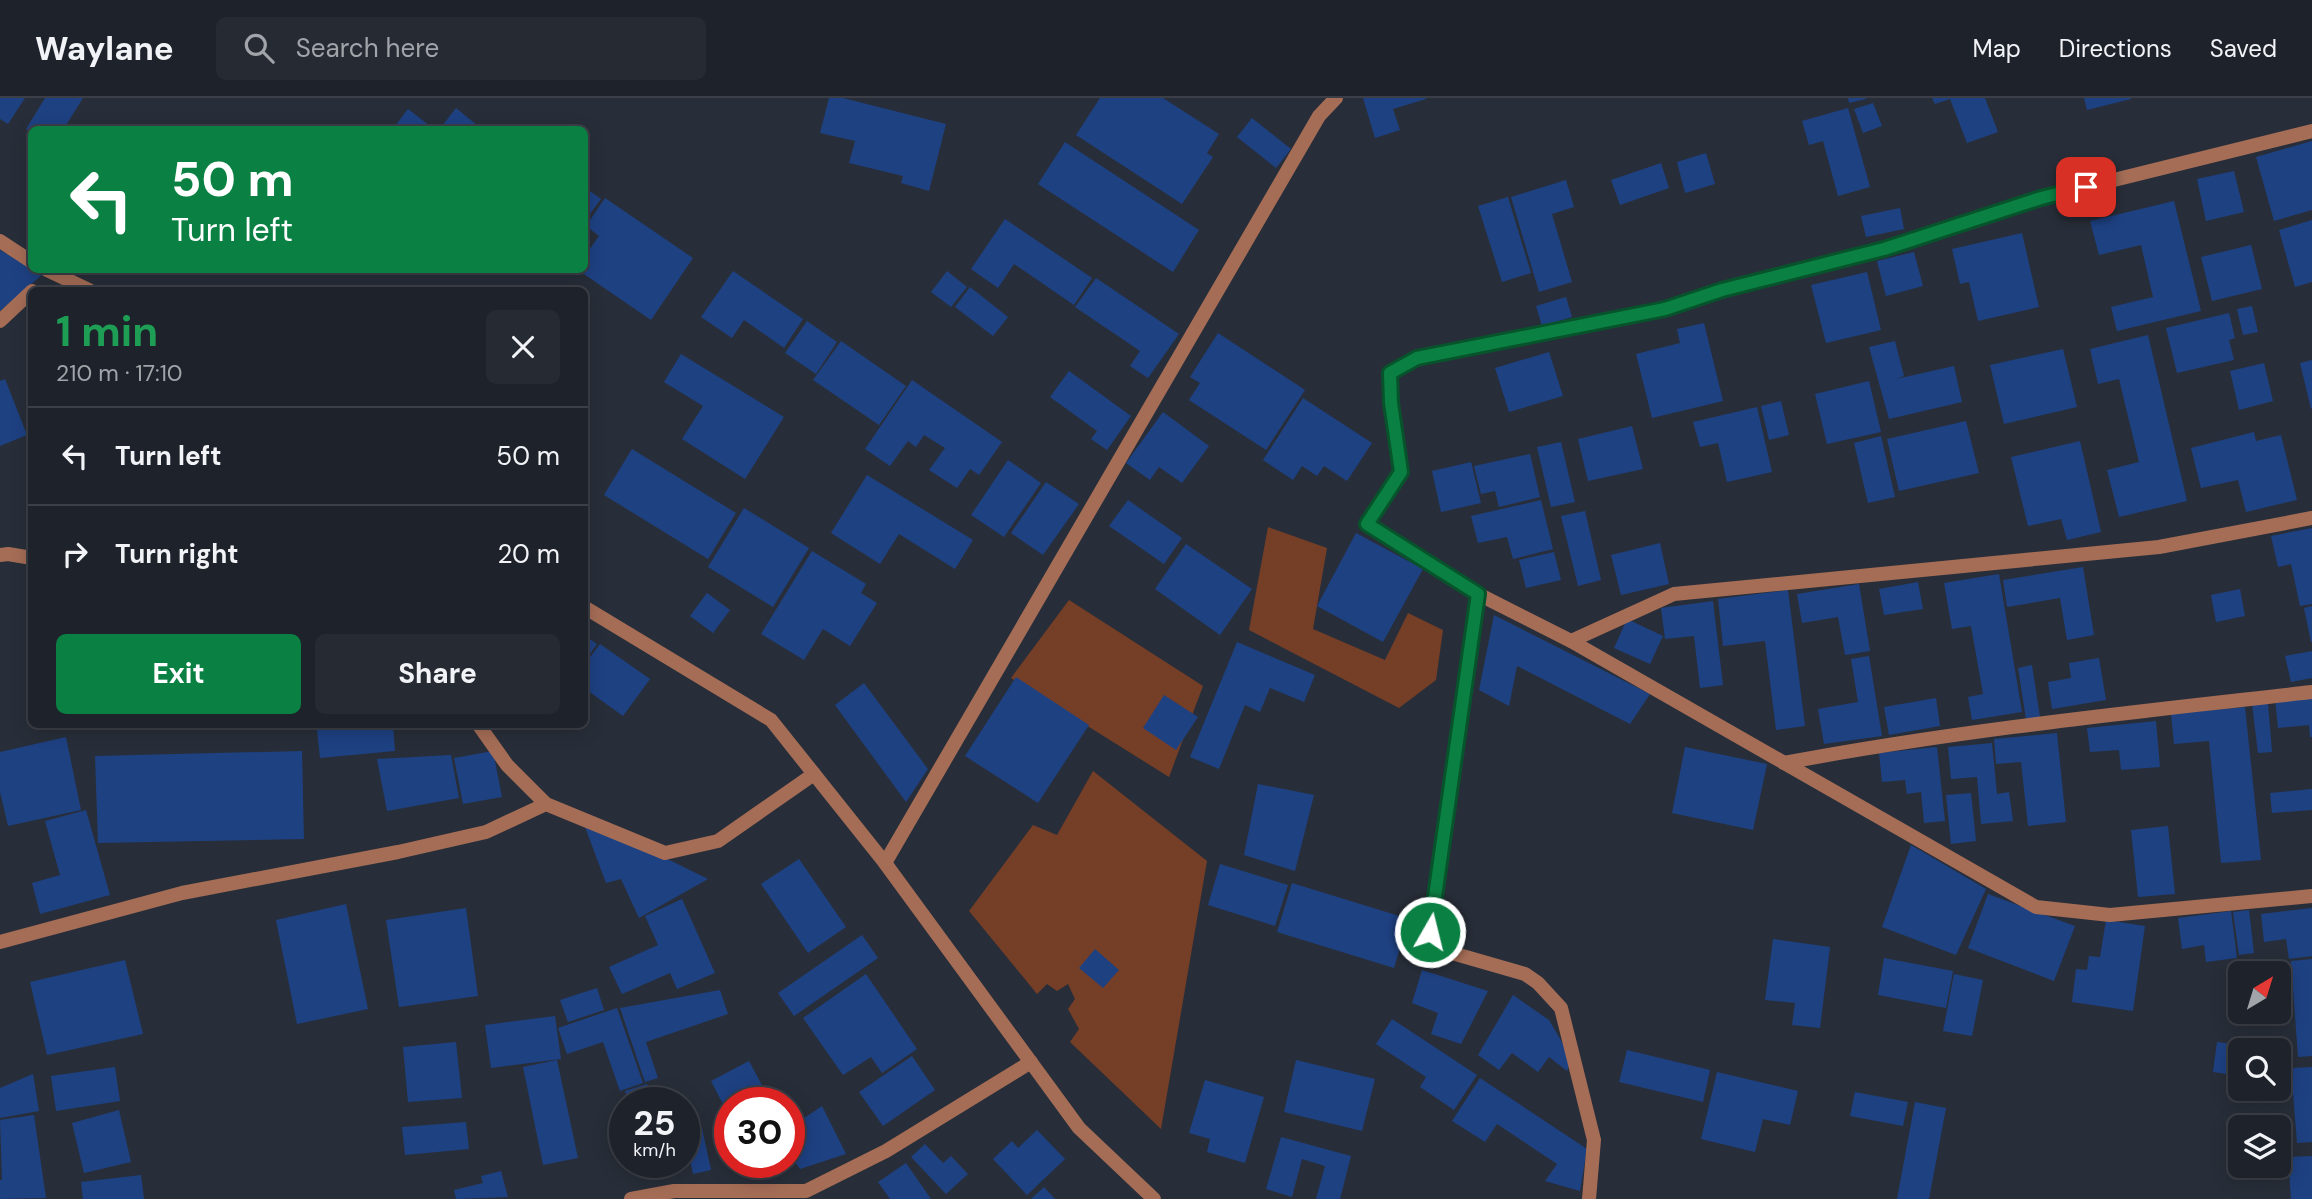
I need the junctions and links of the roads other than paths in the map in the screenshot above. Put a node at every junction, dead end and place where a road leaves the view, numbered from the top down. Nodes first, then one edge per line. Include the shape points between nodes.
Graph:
1 (1336, 98) edge
2 (2312, 131) edge
3 (0, 241) edge
4 (28, 259) edge
5 (48, 273) edge
6 (54, 273) edge
7 (36, 287) edge
8 (83, 287) edge
9 (28, 295) edge
10 (0, 321) edge
11 (2312, 518) edge
12 (0, 555) edge
13 (28, 557) edge
14 (1478, 594) junction
15 (588, 609) edge
16 (1571, 641) junction
17 (2312, 692) edge
18 (481, 728) edge
19 (1784, 763) junction
20 (814, 774) junction
21 (546, 804) junction
22 (885, 863) junction
23 (2312, 896) edge
24 (0, 942) edge
25 (1031, 1062) junction
26 (631, 1199) edge
27 (1154, 1199) edge
28 (1590, 1199) edge

1 - 22 street via 1319,116
2 - 14 street via 2041,198 1884,249 1665,309 1417,358 1390,373 1401,472 1367,524
3 - 4 street
5 - 7 street
6 - 8 street
9 - 10 street
11 - 16 street via 2159,547 1674,594
12 - 13 street
14 - 16 street
14 - 28 street via 1430,932 1452,953 1525,974 1561,1008 1594,1140
15 - 20 street via 771,720
16 - 19 street
17 - 19 street via 2117,714
18 - 21 street via 507,765
19 - 23 street via 2036,907 2110,915
20 - 21 street via 718,841 665,853
20 - 22 street
21 - 24 street via 486,832 182,893
22 - 25 street
25 - 26 street via 886,1151 806,1191 674,1191
25 - 27 street via 1079,1128

